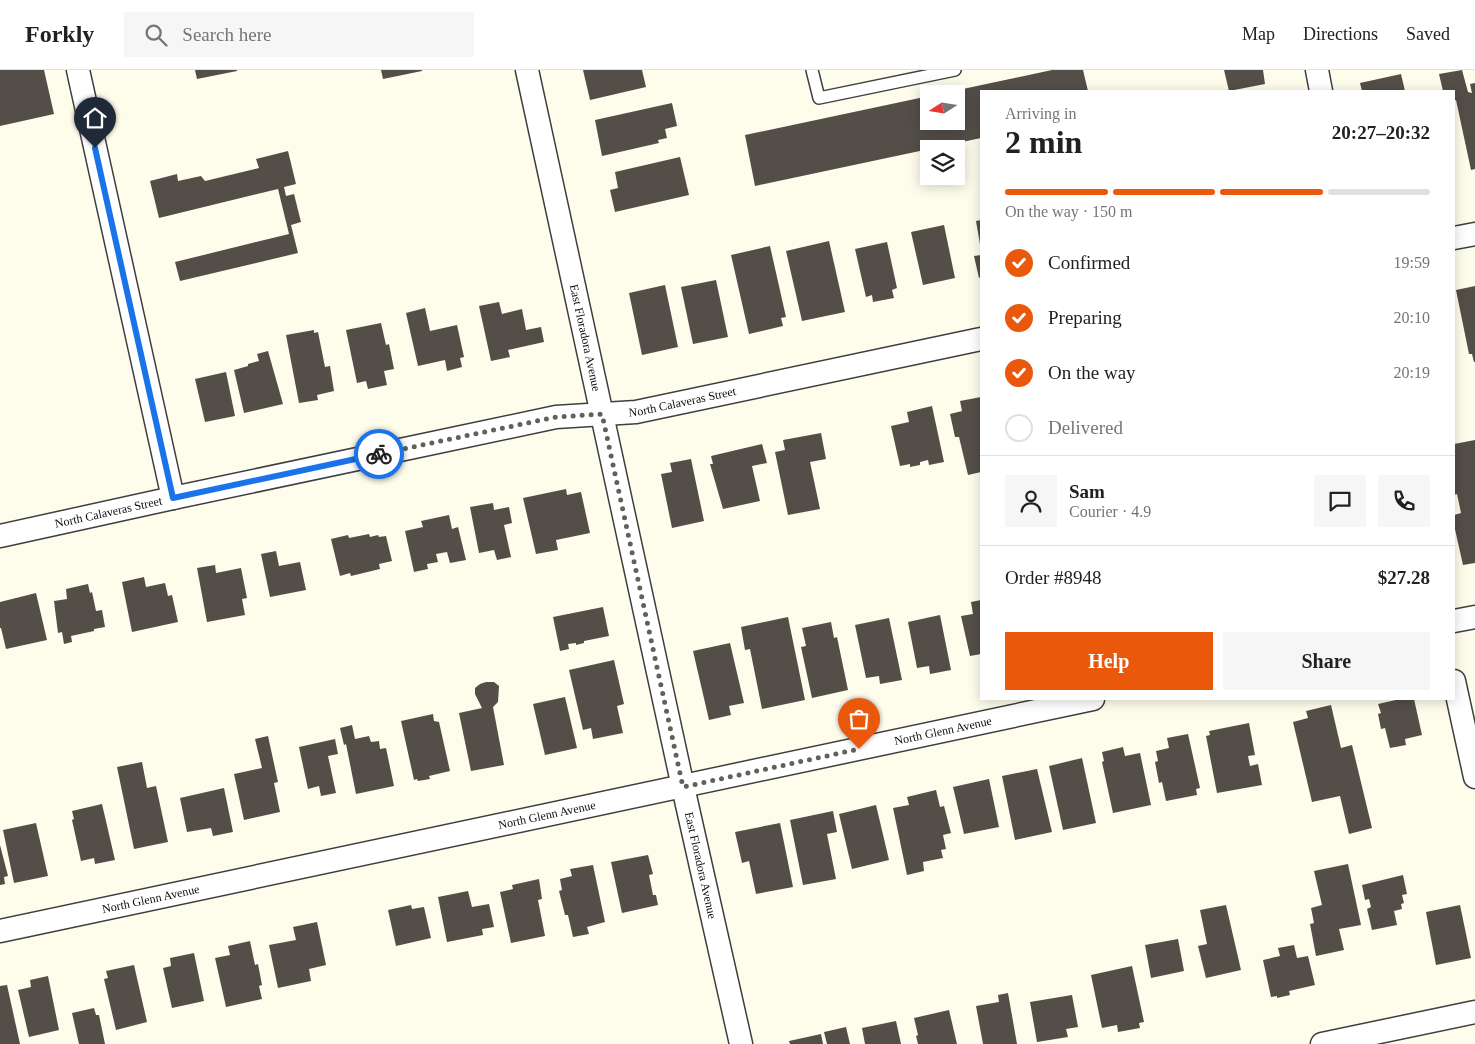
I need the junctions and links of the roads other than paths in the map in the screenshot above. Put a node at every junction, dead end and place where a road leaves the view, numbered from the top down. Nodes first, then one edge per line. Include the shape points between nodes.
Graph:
1 (78, 70) edge
2 (527, 70) edge
3 (812, 70) edge
4 (955, 70) edge
5 (1317, 70) edge
6 (1322, 90) edge
7 (1475, 234) edge
8 (1455, 238) edge
9 (980, 339) edge
10 (602, 414) junction
11 (173, 498) junction
12 (0, 536) edge
13 (1475, 617) edge
14 (1455, 621) edge
15 (1455, 686) edge
16 (1088, 700) edge
17 (1475, 777) edge
18 (683, 787) junction
19 (0, 931) edge
20 (1475, 1012) edge
21 (742, 1044) edge
22 (1322, 1044) edge

1 - 11 street
2 - 10 street, East Floradora Avenue
3 - 4 lane via 819,98
5 - 6 street
7 - 8 street
9 - 10 street, North Calaveras Street via 636,412
10 - 11 street, North Calaveras Street via 556,417
10 - 18 street, East Floradora Avenue
11 - 12 street, North Calaveras Street
13 - 14 street
15 - 17 street
16 - 18 street, North Glenn Avenue
18 - 19 street, North Glenn Avenue
18 - 21 street, East Floradora Avenue
20 - 22 street

